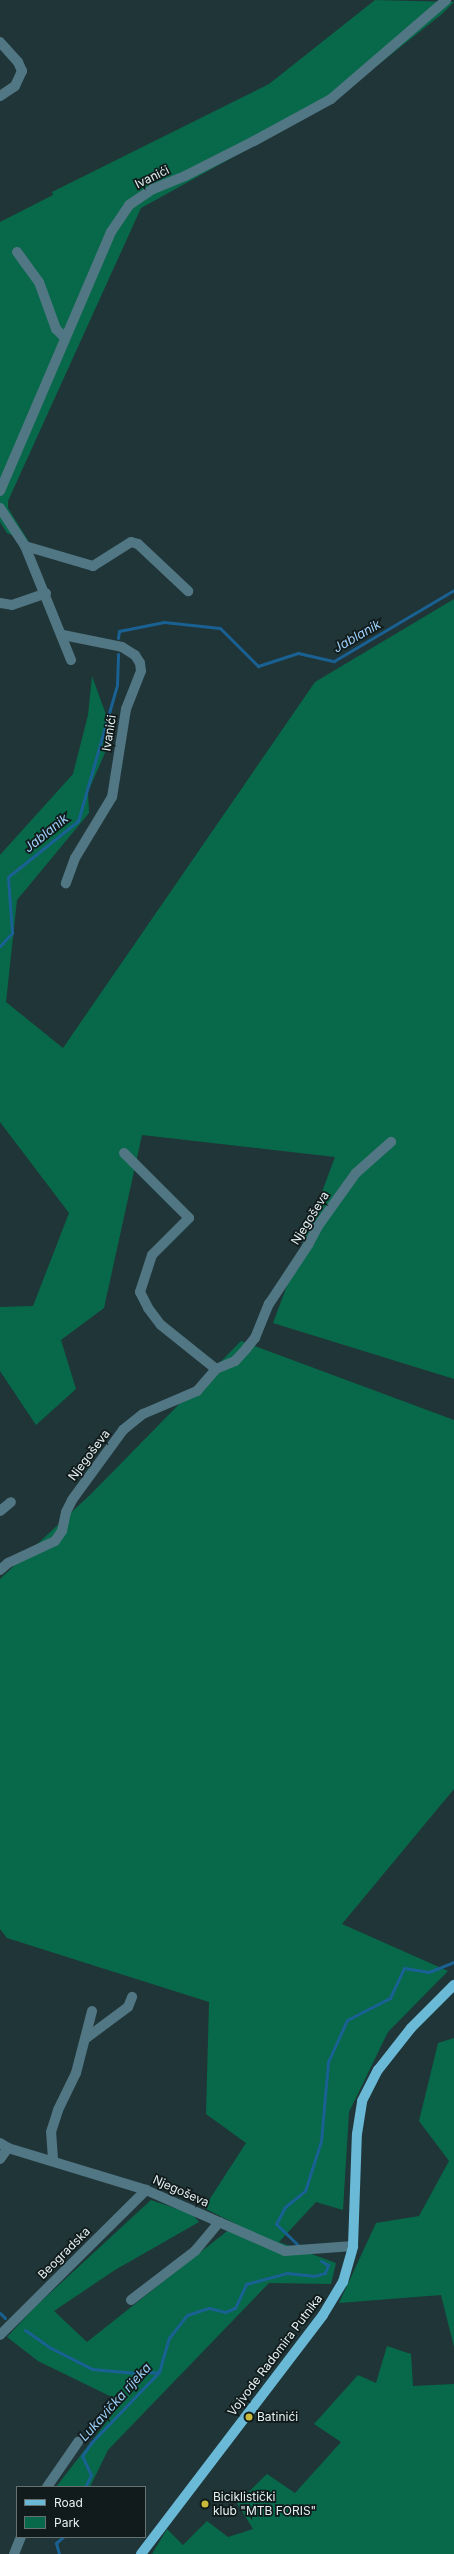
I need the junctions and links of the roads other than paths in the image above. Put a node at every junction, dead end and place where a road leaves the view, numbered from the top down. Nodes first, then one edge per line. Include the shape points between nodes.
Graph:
1 (446, 0) edge
2 (0, 42) edge
3 (0, 96) edge
4 (17, 252) dead end
5 (64, 337) junction
6 (0, 491) edge
7 (0, 508) edge
8 (25, 546) junction
9 (188, 591) dead end
10 (46, 593) junction
11 (0, 603) edge
12 (63, 635) junction
13 (70, 660) dead end
14 (66, 883) dead end
15 (391, 1142) dead end
16 (124, 1154) dead end
17 (216, 1369) junction
18 (11, 1502) dead end
19 (0, 1511) edge
20 (0, 1570) edge
21 (454, 1984) edge
22 (132, 1997) dead end
23 (92, 2011) dead end
24 (85, 2039) junction
25 (4, 2145) edge
26 (0, 2159) edge
27 (53, 2159) junction
28 (146, 2190) junction
29 (219, 2222) junction
30 (353, 2246) junction
31 (131, 2300) dead end
32 (0, 2335) edge
33 (78, 2442) dead end
34 (48, 2486) edge
35 (21, 2538) edge
36 (14, 2554) edge
37 (141, 2554) edge

1 - 5 street, Ivanići via 331,99 185,176 153,189 129,205 111,232
2 - 3 street via 18,62 22,71 15,86
4 - 5 street via 39,282 56,329
5 - 6 street, Ivanići
7 - 8 street
8 - 9 street via 93,566 131,542 138,544
8 - 10 street
10 - 11 street via 12,605
10 - 12 street
12 - 13 street
12 - 14 street, Ivanići via 122,647 135,655 141,670 126,709 112,797 76,858
15 - 17 street, Njegoševa via 356,1173 318,1226 269,1304 255,1338 235,1360
16 - 17 street via 189,1218 152,1255 140,1292 148,1308 161,1324
17 - 20 street, Njegoševa via 197,1391 143,1414 123,1430 72,1500 56,1541 8,1563
18 - 19 street
21 - 30 main road, Vojvode Radomira Putnika via 411,2028 378,2070 362,2101 357,2134
22 - 24 street via 128,2007
23 - 24 street
24 - 27 street via 76,2073 58,2110 51,2132
25 - 26 street
25 - 27 street, Njegoševa
27 - 28 street, Njegoševa
28 - 29 street, Njegoševa
28 - 32 street, Beogradska
29 - 30 street, Njegoševa via 285,2250
29 - 31 street via 195,2251
30 - 37 main road, Vojvode Radomira Putnika via 343,2282 323,2315
33 - 34 street
35 - 36 street

